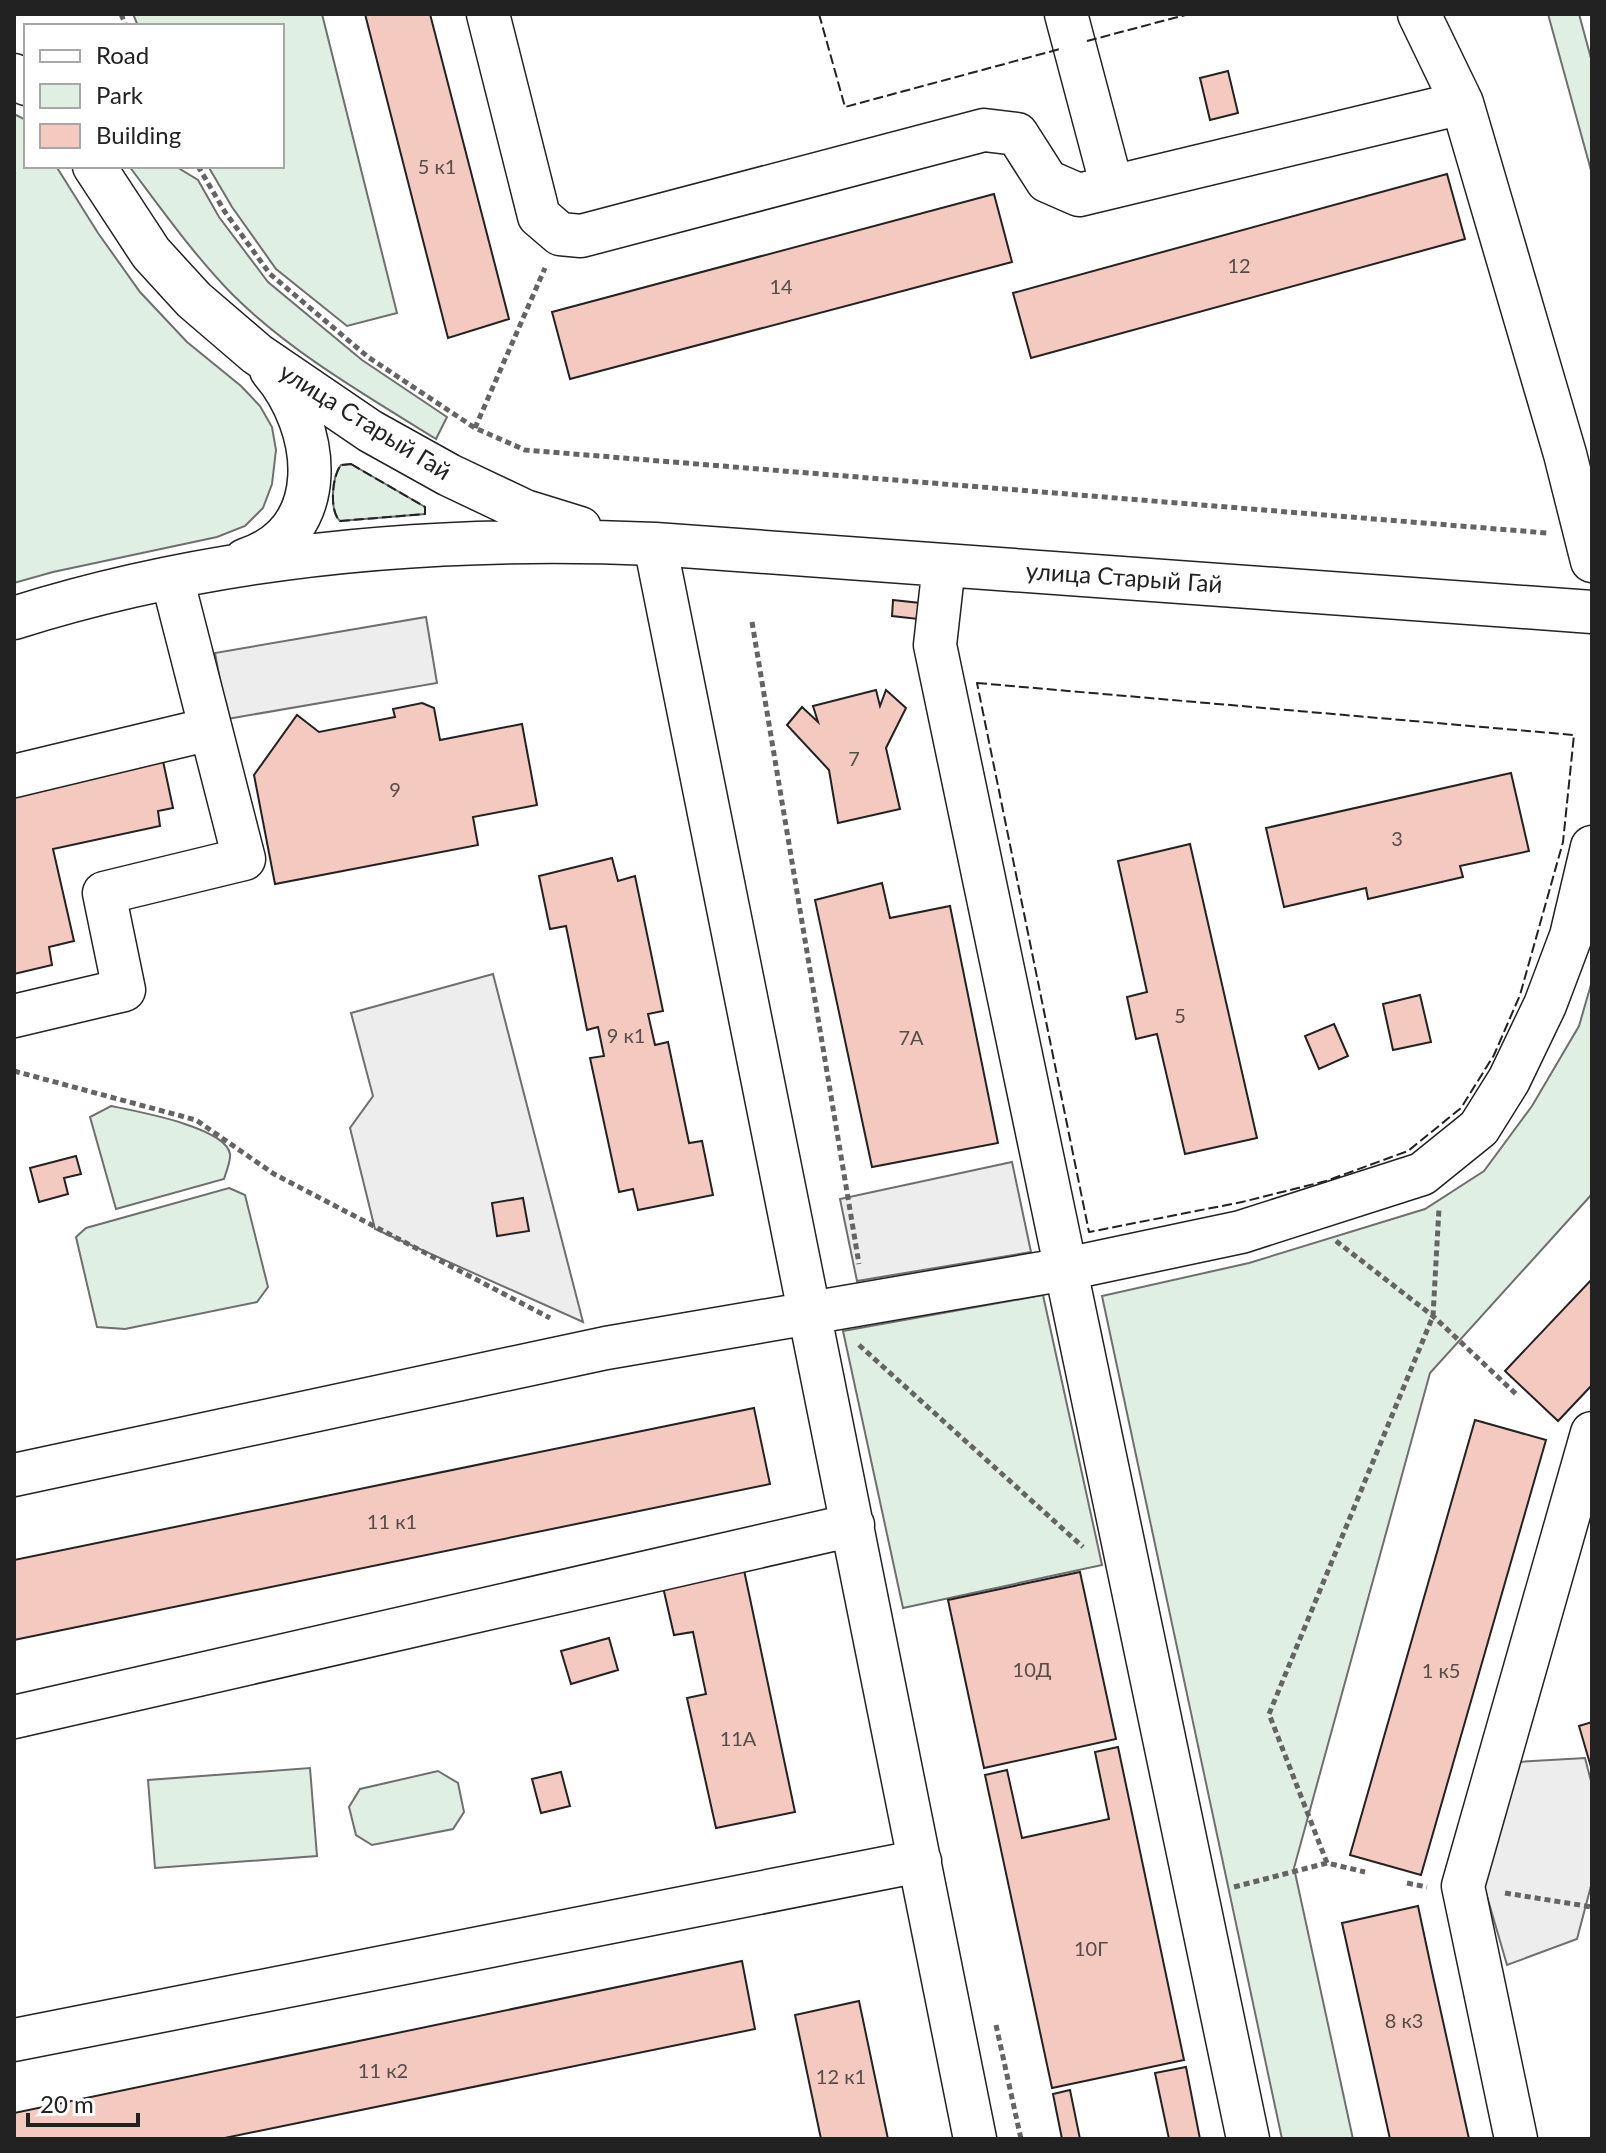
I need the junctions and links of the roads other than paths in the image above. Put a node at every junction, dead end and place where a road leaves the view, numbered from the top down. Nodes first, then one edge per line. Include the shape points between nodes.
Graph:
1 (488, 14) edge
2 (1066, 14) edge
3 (1419, 14) edge
4 (1462, 103) junction
5 (95, 168) edge
6 (1112, 187) junction
7 (257, 354) junction
8 (655, 544) junction
9 (1589, 549) edge
10 (944, 565) junction
11 (223, 567) junction
12 (172, 578) junction
13 (1592, 612) edge
14 (14, 618) edge
15 (210, 729) junction
16 (14, 776) edge
17 (1592, 847) edge
18 (14, 1016) edge
19 (1066, 1269) junction
20 (810, 1314) junction
21 (1592, 1433) edge
22 (14, 1475) edge
23 (853, 1525) junction
24 (14, 1717) edge
25 (920, 1861) junction
26 (14, 2040) edge
27 (975, 2139) edge
28 (1248, 2139) edge
29 (1516, 2139) edge

1 - 6 street via 539,216 560,234 581,236 984,130 1017,134 1047,181 1079,195
2 - 6 street
3 - 4 street
4 - 6 street
4 - 9 street
5 - 7 street, улица Старый Гай via 151,253 194,300
7 - 8 street, улица Старый Гай via 370,431 449,475 525,511 590,532
7 - 11 street, улица Старый Гай via 284,385 299,415 309,449 310,488 282,539 262,555
8 - 10 street, улица Старый Гай
8 - 11 street, улица Старый Гай via 449,544
8 - 20 street
10 - 13 street, улица Старый Гай
10 - 19 street via 935,645
11 - 12 street, улица Старый Гай
12 - 14 street, улица Старый Гай
12 - 15 street
15 - 16 street
15 - 18 street via 244,859 104,893 124,990
17 - 19 street via 1571,936 1509,1080 1479,1128 1422,1174 1241,1232
19 - 20 street
19 - 28 street
20 - 22 street via 606,1348
20 - 23 street
21 - 29 street via 1463,1886
23 - 24 street
23 - 25 street
25 - 26 street
25 - 27 street

